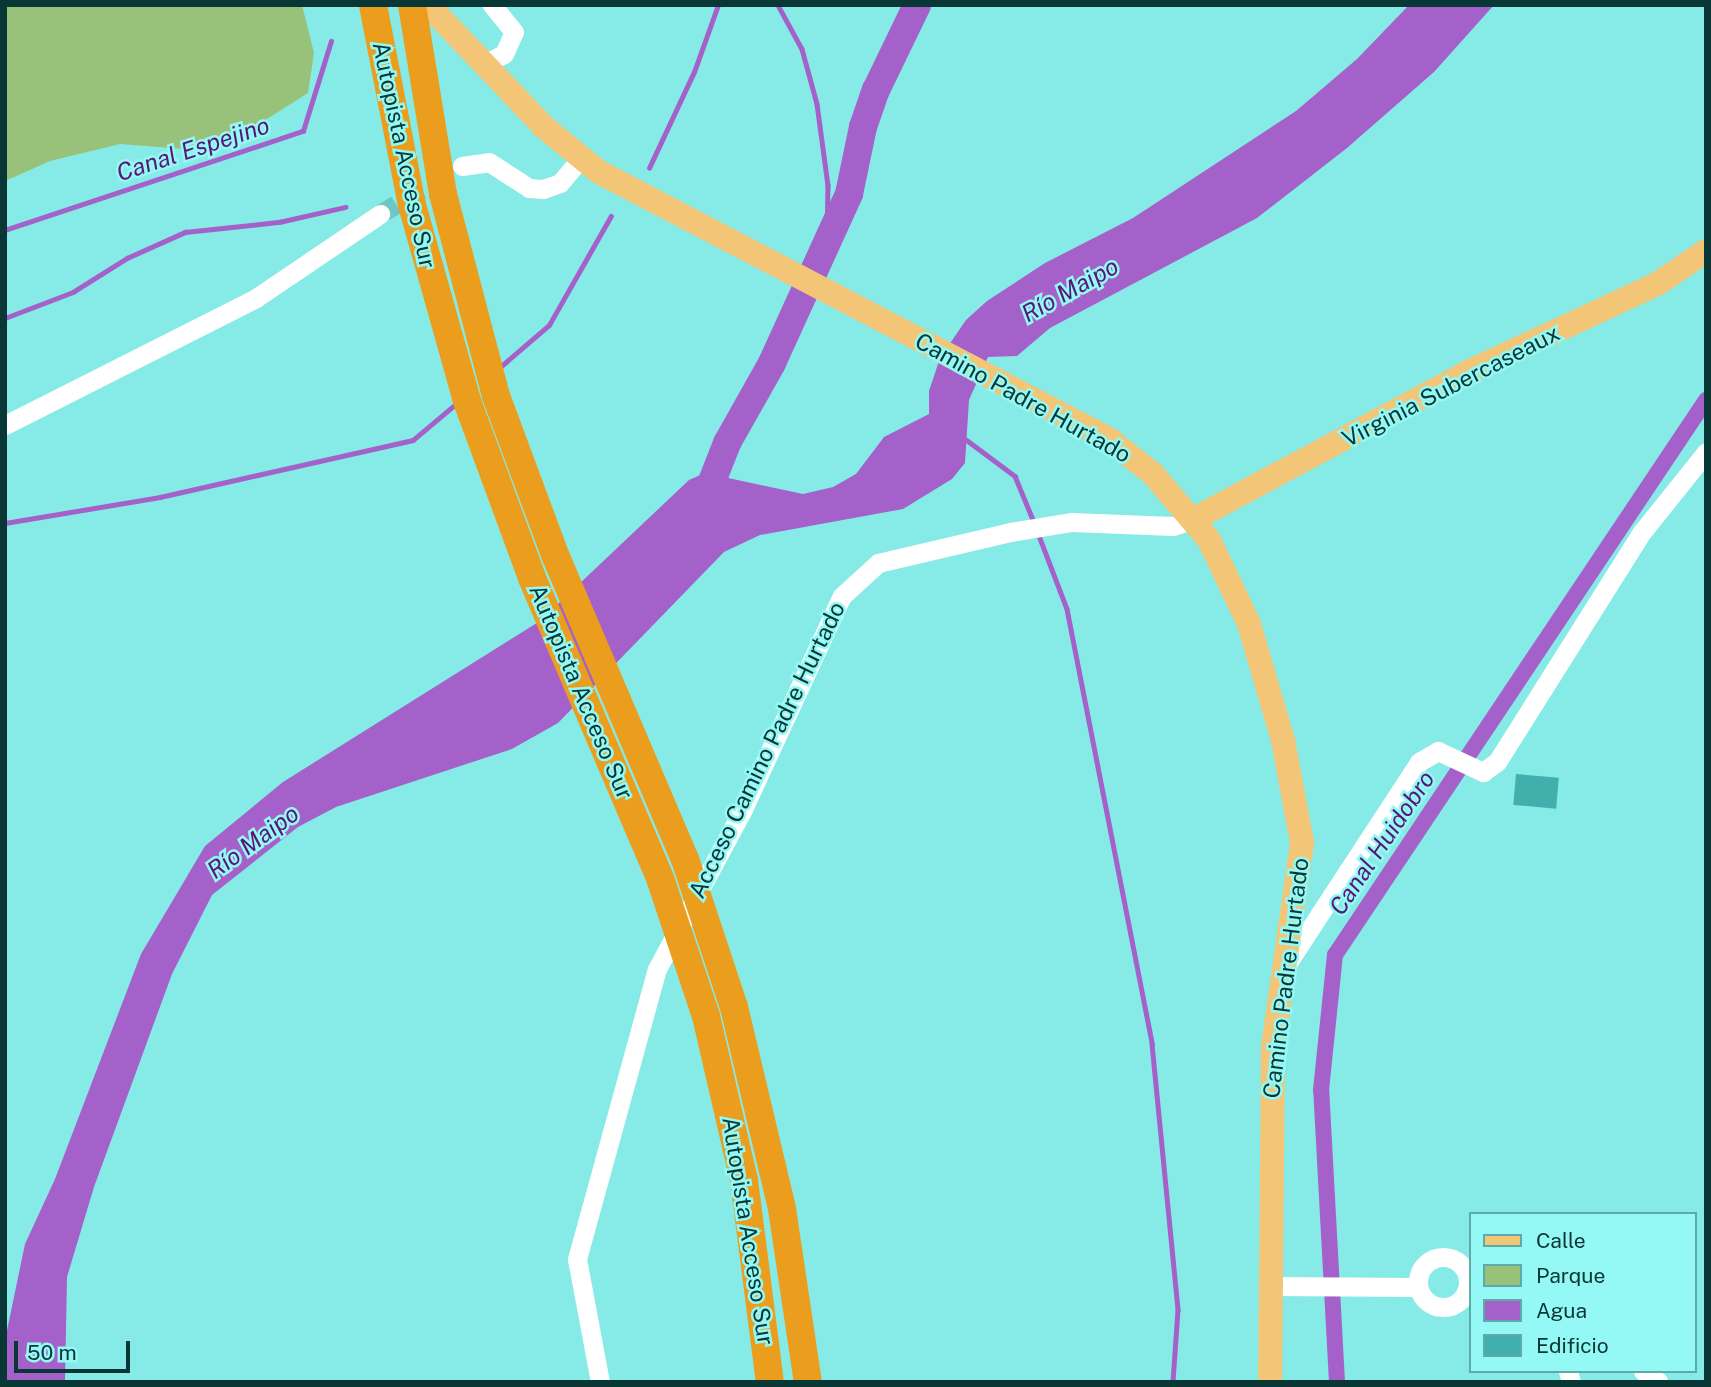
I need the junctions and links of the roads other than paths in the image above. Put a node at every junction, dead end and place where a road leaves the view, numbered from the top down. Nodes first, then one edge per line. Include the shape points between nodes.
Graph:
1 (373, 5) edge
2 (412, 5) edge
3 (428, 5) edge
4 (492, 5) edge
5 (486, 63) junction
6 (580, 159) junction
7 (462, 166) tunnel mouth
8 (380, 214) tunnel mouth
9 (1706, 251) edge
10 (5, 425) edge
11 (1706, 452) edge
12 (1194, 519) junction
13 (1285, 967) junction
14 (1464, 1264) edge
15 (1270, 1286) junction
16 (1417, 1287) junction
17 (600, 1382) edge
18 (770, 1382) edge
19 (808, 1382) edge
20 (1270, 1382) edge

1 - 18 highway, Autopista Acceso Sur via 397,142 447,333 509,519 673,912 706,1016 755,1248
2 - 19 highway, Autopista Acceso Sur via 433,141 468,300 531,492 699,899 759,1104 792,1261
3 - 5 main road, Camino Padre Hurtado
4 - 5 street via 514,32 504,54
5 - 6 main road, Camino Padre Hurtado via 528,111
6 - 7 street via 560,183 543,189 522,184 489,162
6 - 12 main road, Camino Padre Hurtado via 1126,452
8 - 10 street via 256,298
9 - 12 main road, Virginia Subercaseaux via 1657,284 1466,373
11 - 13 street via 1642,532 1497,762 1487,771 1438,751 1419,762
12 - 13 main road, Camino Padre Hurtado via 1242,605 1294,790 1301,871
12 - 17 street, Acceso Camino Padre Hurtado via 1174,526 1072,522 1010,532 878,563 842,596 743,809 657,969 577,1259
13 - 15 main road, Camino Padre Hurtado via 1273,1048
14 - 16 street via 1441,1256 1425,1264
14 - 16 street via 1468,1282 1457,1303 1433,1306
15 - 16 street
15 - 20 main road, Camino Padre Hurtado

